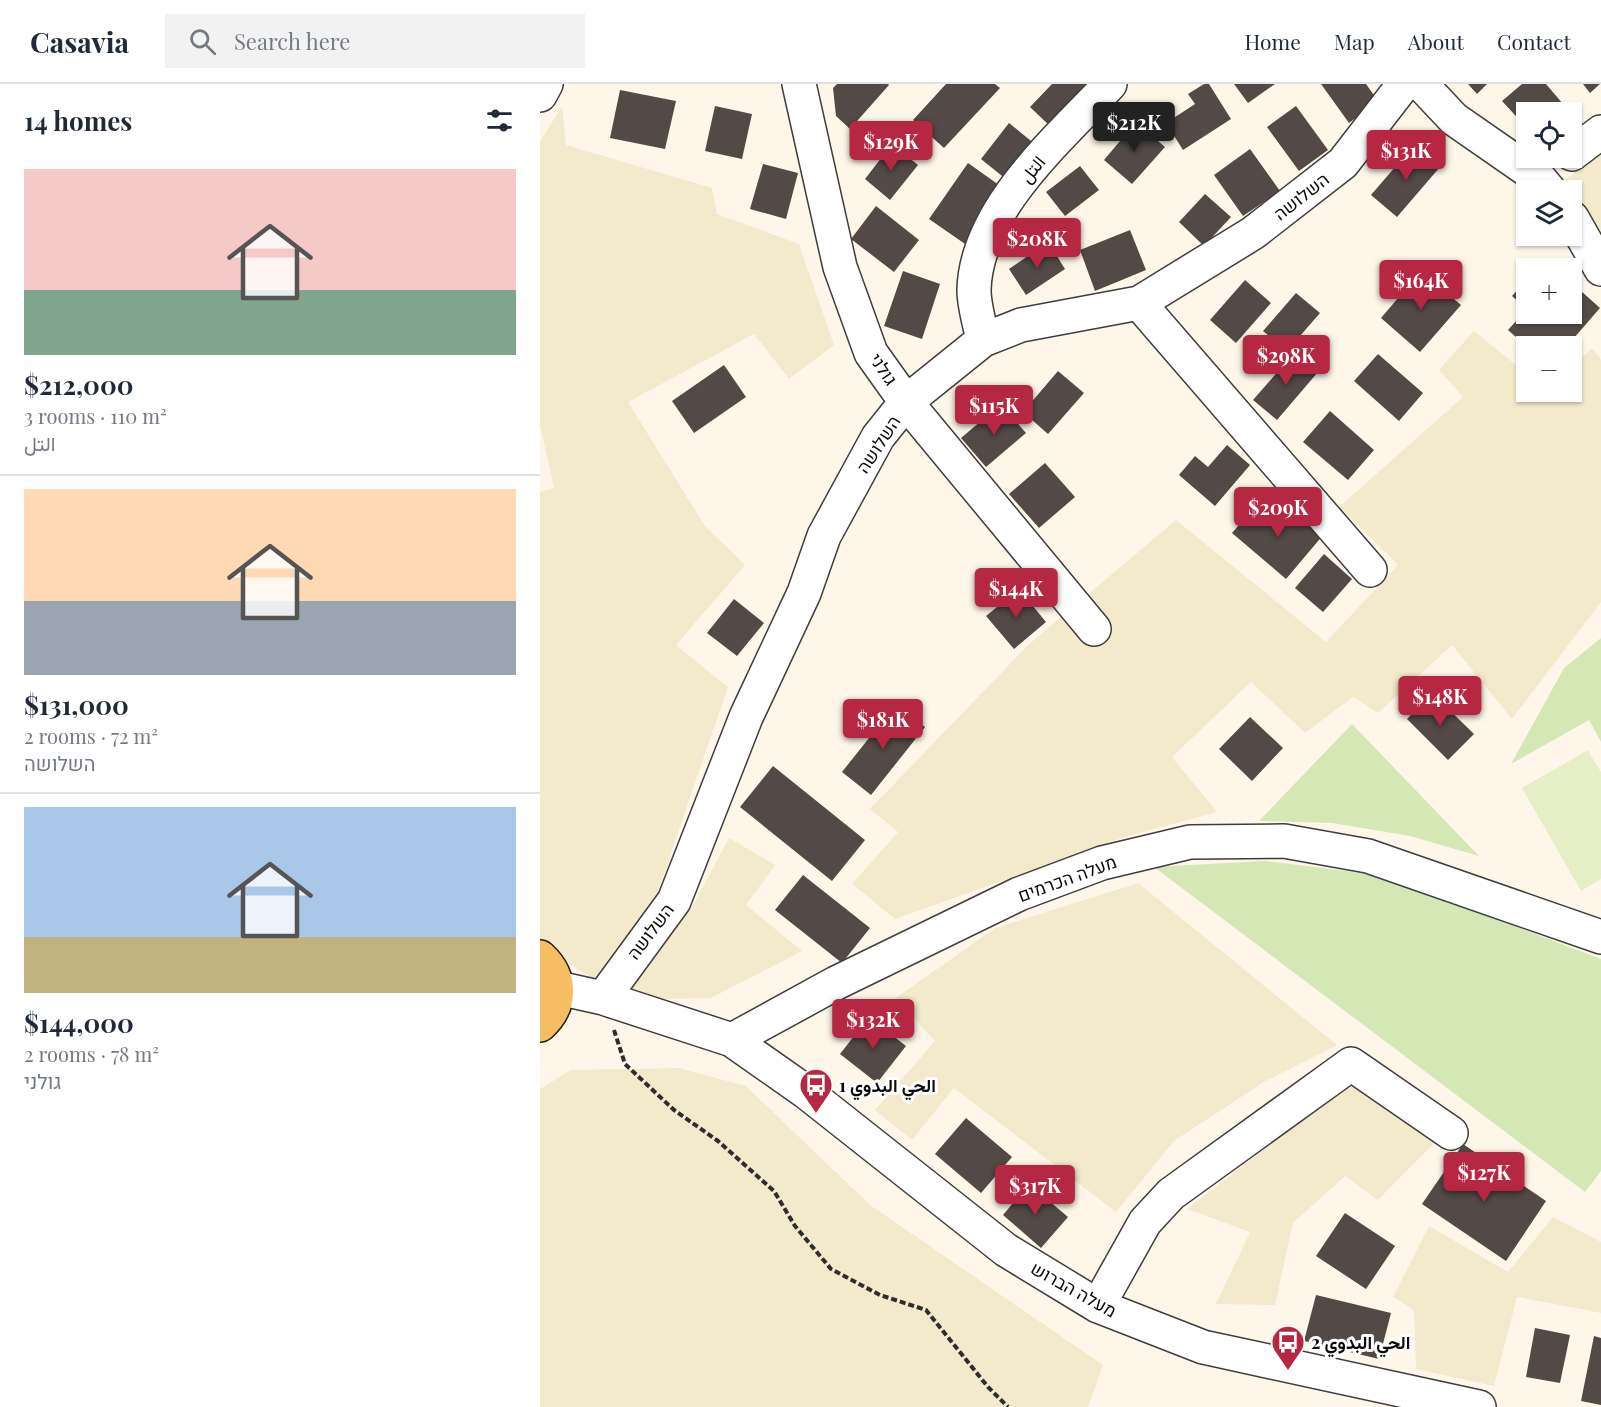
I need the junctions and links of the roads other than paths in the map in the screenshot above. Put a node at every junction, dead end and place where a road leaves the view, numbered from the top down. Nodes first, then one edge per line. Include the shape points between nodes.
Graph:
1 (546, 84) edge
2 (800, 84) edge
3 (1110, 84) edge
4 (1404, 84) edge
5 (1421, 84) edge
6 (540, 95) edge
7 (1601, 132) edge
8 (1582, 146) edge
9 (1558, 168) edge
10 (1538, 180) edge
11 (1548, 180) edge
12 (1582, 236) edge
13 (1601, 269) edge
14 (1139, 303) junction
15 (983, 340) junction
16 (906, 402) junction
17 (1370, 570) dead end
18 (1094, 629) dead end
19 (1601, 937) edge
20 (540, 957) edge
21 (558, 988) junction
22 (603, 998) junction
23 (540, 1025) edge
24 (732, 1040) junction
25 (1451, 1133) dead end
26 (1098, 1306) junction
27 (1479, 1407) edge

1 - 6 street
2 - 16 street, גולני via 840,267 871,352
3 - 15 street, التل via 1012,193 982,244 974,291
4 - 14 street, השלושה via 1343,164 1253,233
5 - 10 street via 1454,119
7 - 8 street
9 - 11 street
12 - 13 street
14 - 15 street, השלושה via 1021,325
14 - 17 street
15 - 16 street, השלושה
16 - 18 street, גולני
16 - 22 street, השלושה via 878,437 824,536 804,593 746,717 674,901
19 - 24 street, מעלה הכרמים via 1368,856 1284,841 1190,842 1102,862 1019,894 836,983
20 - 21 main road via 548,964
21 - 22 street
21 - 23 main road via 551,1014
22 - 24 street
24 - 26 street, מעלה הברוש via 806,1092 1006,1250
25 - 26 street via 1351,1064 1171,1194 1145,1222
26 - 27 street, מעלה הברוש via 1203,1347

